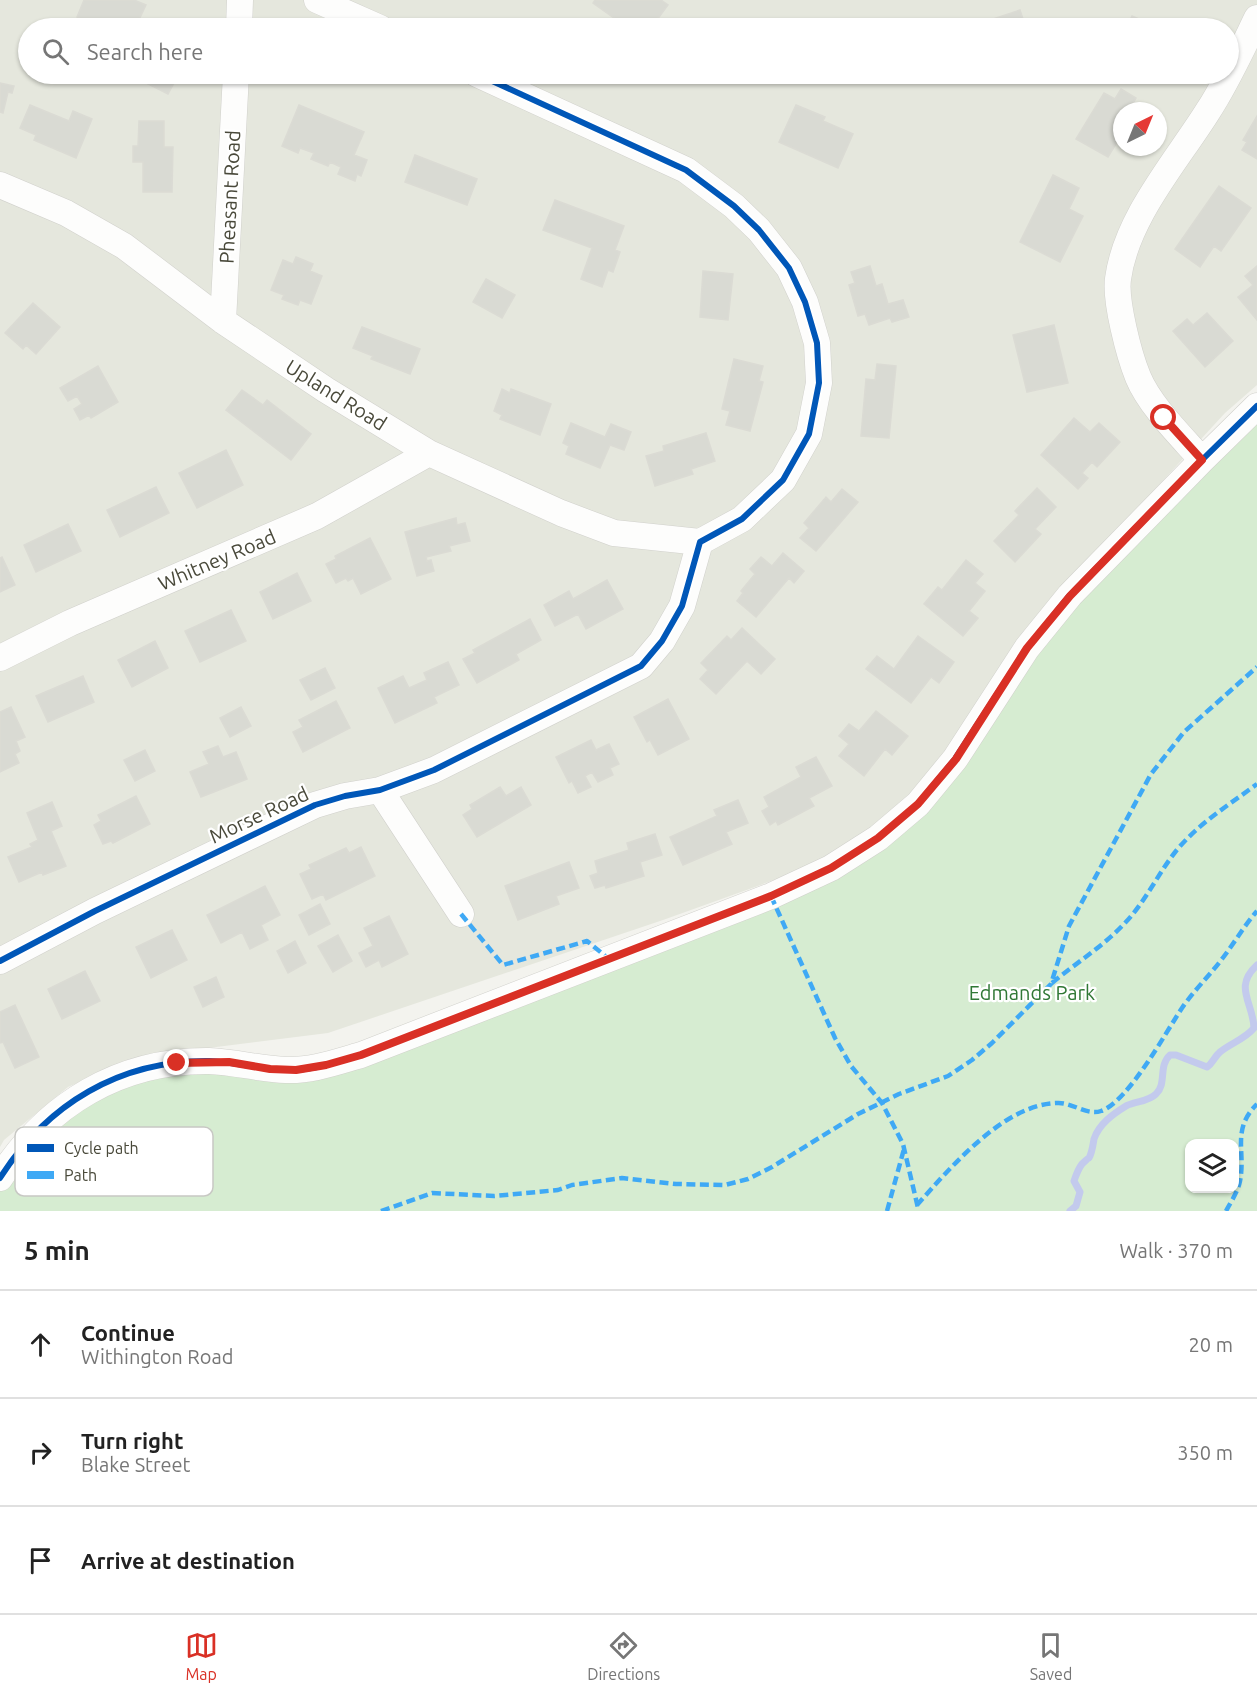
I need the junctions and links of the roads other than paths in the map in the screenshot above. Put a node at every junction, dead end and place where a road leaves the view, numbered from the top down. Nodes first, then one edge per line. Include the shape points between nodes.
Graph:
1 (240, 0) edge
2 (317, 0) edge
3 (239, 18) edge
4 (358, 18) edge
5 (1257, 18) edge
6 (1239, 56) edge
7 (236, 84) edge
8 (499, 84) edge
9 (1224, 84) edge
10 (0, 185) edge
11 (224, 321) junction
12 (1257, 406) edge
13 (429, 453) junction
14 (1202, 460) junction
15 (700, 542) junction
16 (0, 658) edge
17 (380, 790) junction
18 (461, 914) dead end
19 (0, 961) edge
20 (40, 1127) edge
21 (15, 1157) edge
22 (0, 1178) edge

1 - 3 street
2 - 4 street
5 - 6 street
7 - 11 street, Pheasant Road
8 - 15 street via 686,170 759,230 789,268 805,302 817,344 819,383 809,434 783,480 742,519
9 - 14 street via 1128,240 1118,280 1123,327 1138,378 1164,418
10 - 11 street, Upland Road via 66,213 124,246
11 - 13 street, Upland Road
12 - 14 street
13 - 15 street, Upland Road via 614,533
13 - 16 street, Whitney Road via 317,516 72,622
14 - 20 street via 1063,604 1027,648 956,759 918,804 878,838 831,868 760,900 361,1055 286,1070 194,1061 152,1068 87,1092
15 - 17 street, Morse Road via 682,606 662,641 641,666 434,770
17 - 18 street
17 - 19 street, Morse Road via 315,806
21 - 22 street

